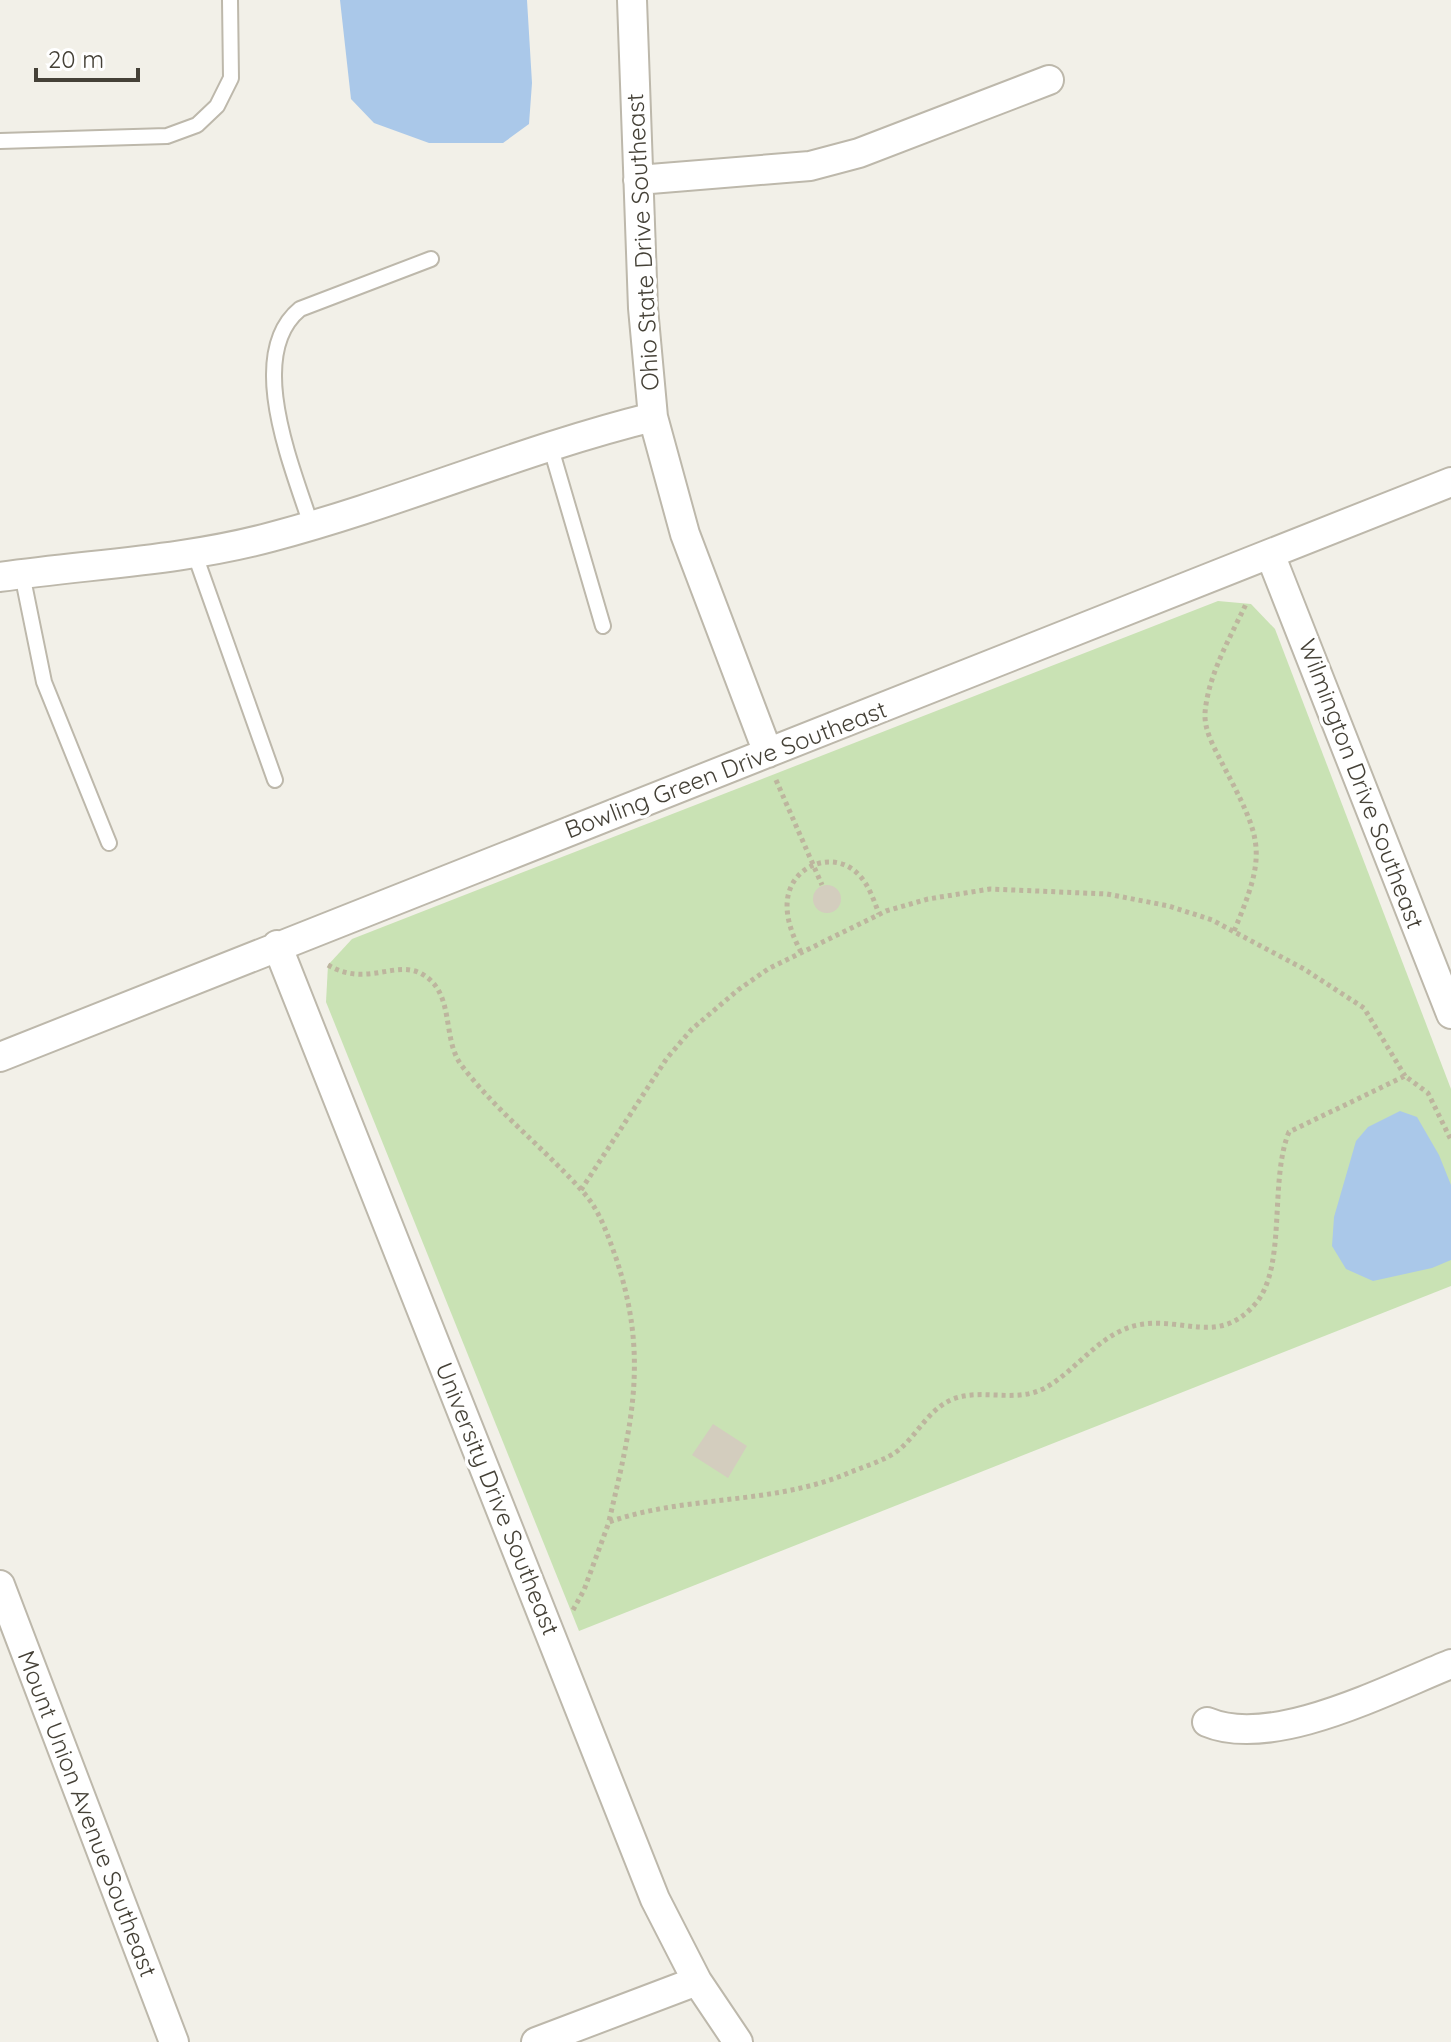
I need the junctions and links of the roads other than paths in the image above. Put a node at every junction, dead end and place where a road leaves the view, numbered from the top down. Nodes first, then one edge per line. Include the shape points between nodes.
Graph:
1 (230, 0) edge
2 (632, 0) edge
3 (1049, 80) dead end
4 (0, 141) edge
5 (638, 180) junction
6 (431, 259) dead end
7 (653, 417) junction
8 (550, 445) junction
9 (1451, 482) edge
10 (311, 525) junction
11 (194, 552) junction
12 (1270, 554) junction
13 (11, 576) edge
14 (603, 626) dead end
15 (771, 764) junction
16 (275, 780) dead end
17 (109, 843) dead end
18 (277, 945) junction
19 (1451, 1014) edge
20 (0, 1057) edge
21 (0, 1585) edge
22 (1451, 1664) edge
23 (1207, 1722) dead end
24 (697, 1981) junction
25 (174, 2042) edge
26 (536, 2042) edge
27 (738, 2042) edge

1 - 4 lane via 231,78 217,106 197,125 167,136
2 - 5 street, Ohio State Drive Southeast
3 - 5 street via 859,153 810,166
5 - 7 street, Ohio State Drive Southeast
6 - 10 lane via 300,309 277,339 275,392
7 - 8 street
7 - 15 street, Ohio State Drive Southeast via 685,534
8 - 10 street
8 - 14 lane
9 - 12 street, Bowling Green Drive Southeast
10 - 11 street
11 - 13 street
11 - 16 lane
12 - 15 street, Bowling Green Drive Southeast
12 - 19 street, Wilmington Drive Southeast
13 - 17 lane via 44,682
15 - 18 street, Bowling Green Drive Southeast
18 - 20 street, Bowling Green Drive Southeast
18 - 24 street, University Drive Southeast via 655,1899
21 - 25 street, Mount Union Avenue Southeast
22 - 23 street via 1320,1715 1269,1728 1226,1730
24 - 26 street
24 - 27 street, University Drive Southeast

